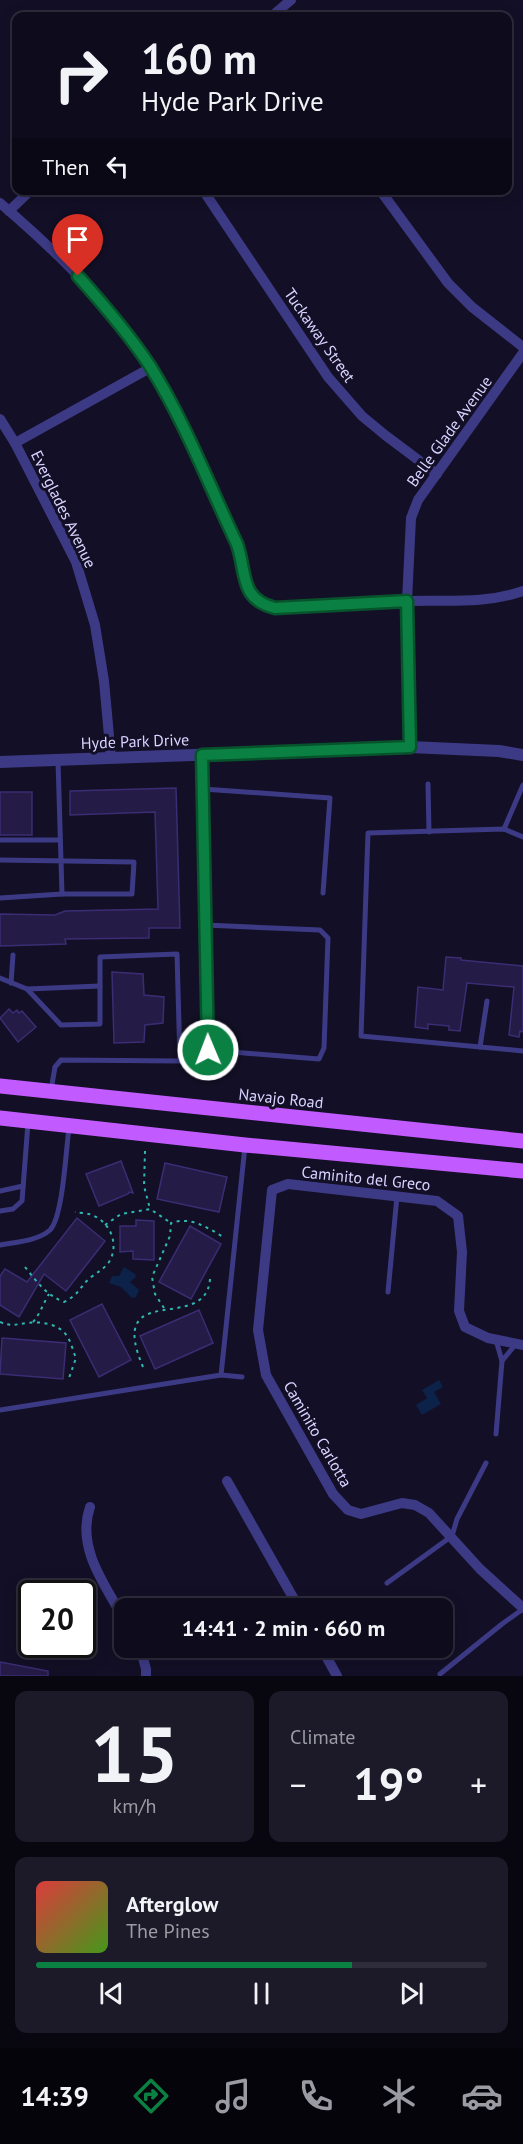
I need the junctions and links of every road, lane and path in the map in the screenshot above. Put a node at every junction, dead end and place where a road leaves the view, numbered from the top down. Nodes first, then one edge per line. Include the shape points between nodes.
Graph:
1 (291, 0) edge
2 (277, 12) edge
3 (26, 195) edge
4 (206, 195) edge
5 (384, 195) edge
6 (0, 203) edge
7 (9, 211) junction
8 (523, 347) edge
9 (523, 353) edge
10 (150, 368) junction
11 (0, 419) edge
12 (15, 443) junction
13 (437, 474) junction
14 (523, 591) edge
15 (407, 601) junction
16 (410, 747) junction
17 (523, 754) edge
18 (202, 755) junction
19 (111, 758) junction
20 (58, 760) junction
21 (0, 762) edge
22 (428, 784) dead end
23 (523, 785) edge
24 (203, 789) junction
25 (504, 829) junction
26 (429, 832) junction
27 (523, 837) edge
28 (0, 840) edge
29 (60, 840) junction
30 (61, 859) junction
31 (0, 860) edge
32 (323, 893) dead end
33 (62, 894) junction
34 (0, 898) edge
35 (206, 924) junction
36 (13, 955) dead end
37 (0, 978) edge
38 (11, 983) junction
39 (100, 986) junction
40 (27, 989) junction
41 (487, 1001) dead end
42 (480, 1047) junction
43 (523, 1051) edge
44 (0, 1086) edge
45 (51, 1091) junction
46 (0, 1118) edge
47 (28, 1122) junction
48 (69, 1126) junction
49 (523, 1141) edge
50 (245, 1144) junction
51 (145, 1151) dead end
52 (523, 1171) edge
53 (23, 1186) junction
54 (272, 1190) joint
55 (0, 1191) edge
56 (397, 1196) junction
57 (150, 1209) junction
58 (0, 1211) edge
59 (75, 1212) dead end
60 (171, 1223) junction
61 (105, 1225) junction
62 (225, 1238) dead end
63 (0, 1245) edge
64 (25, 1267) dead end
65 (210, 1279) dead end
66 (388, 1292) dead end
67 (49, 1294) junction
68 (164, 1308) junction
69 (0, 1322) edge
70 (33, 1322) junction
71 (496, 1340) junction
72 (519, 1345) edge
73 (502, 1361) junction
74 (143, 1367) dead end
75 (221, 1375) junction
76 (242, 1377) dead end
77 (69, 1378) dead end
78 (0, 1410) edge
79 (496, 1434) dead end
80 (486, 1463) dead end
81 (227, 1481) dead end
82 (90, 1507) dead end
83 (452, 1536) junction
84 (387, 1583) dead end
85 (293, 1598) edge
86 (114, 1601) edge
87 (523, 1609) edge
88 (143, 1658) edge
89 (327, 1658) edge
90 (440, 1674) dead end
91 (146, 1676) edge
92 (337, 1676) edge

1 - 2 street
3 - 7 street
4 - 13 street, Tuckaway Street via 328,377 362,416
5 - 8 street via 448,283
6 - 7 street
7 - 10 street via 64,260 122,326
9 - 13 street, Belle Glade Avenue
10 - 12 street
10 - 15 street via 174,408 237,544 253,598 275,608
11 - 12 street, Everglades Avenue
12 - 19 street, Everglades Avenue via 76,562 95,625
13 - 15 street, Belle Glade Avenue via 418,500 411,518
14 - 15 street via 482,601
15 - 16 street, Belle Glade Avenue
16 - 17 street, Hyde Park Drive
16 - 18 street, Hyde Park Drive
18 - 19 street, Hyde Park Drive
18 - 24 lane
19 - 20 street, Hyde Park Drive
20 - 21 street, Hyde Park Drive
20 - 29 lane
22 - 26 lane
23 - 25 lane
24 - 32 lane via 330,798
24 - 35 lane
25 - 26 lane
25 - 27 lane
26 - 42 lane via 369,833 361,1036
28 - 29 lane
29 - 30 lane
30 - 31 lane
30 - 33 lane
30 - 33 lane via 134,862 132,894
33 - 34 lane
35 - 35 lane via 208,1050 319,1059 324,1048 328,938 320,930
36 - 38 lane
37 - 38 lane
38 - 40 lane
39 - 40 lane
39 - 40 lane via 100,1024 61,1025
39 - 45 lane via 100,957 177,954 180,1061 61,1060 55,1066
41 - 42 lane
42 - 43 lane
44 - 45 main road, Navajo Road
45 - 49 main road, Navajo Road
46 - 47 main road
47 - 48 main road
47 - 53 lane
48 - 50 main road
48 - 63 lane via 58,1216 50,1230 38,1237
50 - 52 main road
50 - 75 lane
51 - 57 path via 144,1186
53 - 55 lane
53 - 58 lane via 22,1201 13,1209
54 - 56 street, Caminito del Greco via 288,1184
54 - 83 street, Caminito Carlotta via 258,1330 266,1375 333,1494 348,1510 361,1514 402,1503 415,1505
56 - 66 lane
56 - 71 street, Caminito del Greco via 437,1201 458,1216 462,1252 459,1311 465,1327
57 - 60 path
57 - 61 path via 121,1214
59 - 61 path via 90,1214
60 - 62 path via 194,1221
60 - 68 path via 170,1236 152,1277 155,1294
61 - 67 path via 114,1243 108,1264 76,1296 64,1302
64 - 67 path
65 - 68 path via 209,1290 200,1301 176,1309
67 - 70 path
68 - 74 path via 139,1321 133,1332
69 - 70 path via 12,1327
70 - 77 path via 58,1328 67,1336 76,1358
71 - 72 street, Caminito del Greco
71 - 73 lane
72 - 73 lane
73 - 79 lane
75 - 76 lane
75 - 78 lane
80 - 83 lane
81 - 85 street
82 - 86 street via 86,1520 90,1559
83 - 84 lane
83 - 87 street, Caminito Carlotta
87 - 90 lane
88 - 91 street
89 - 92 street

